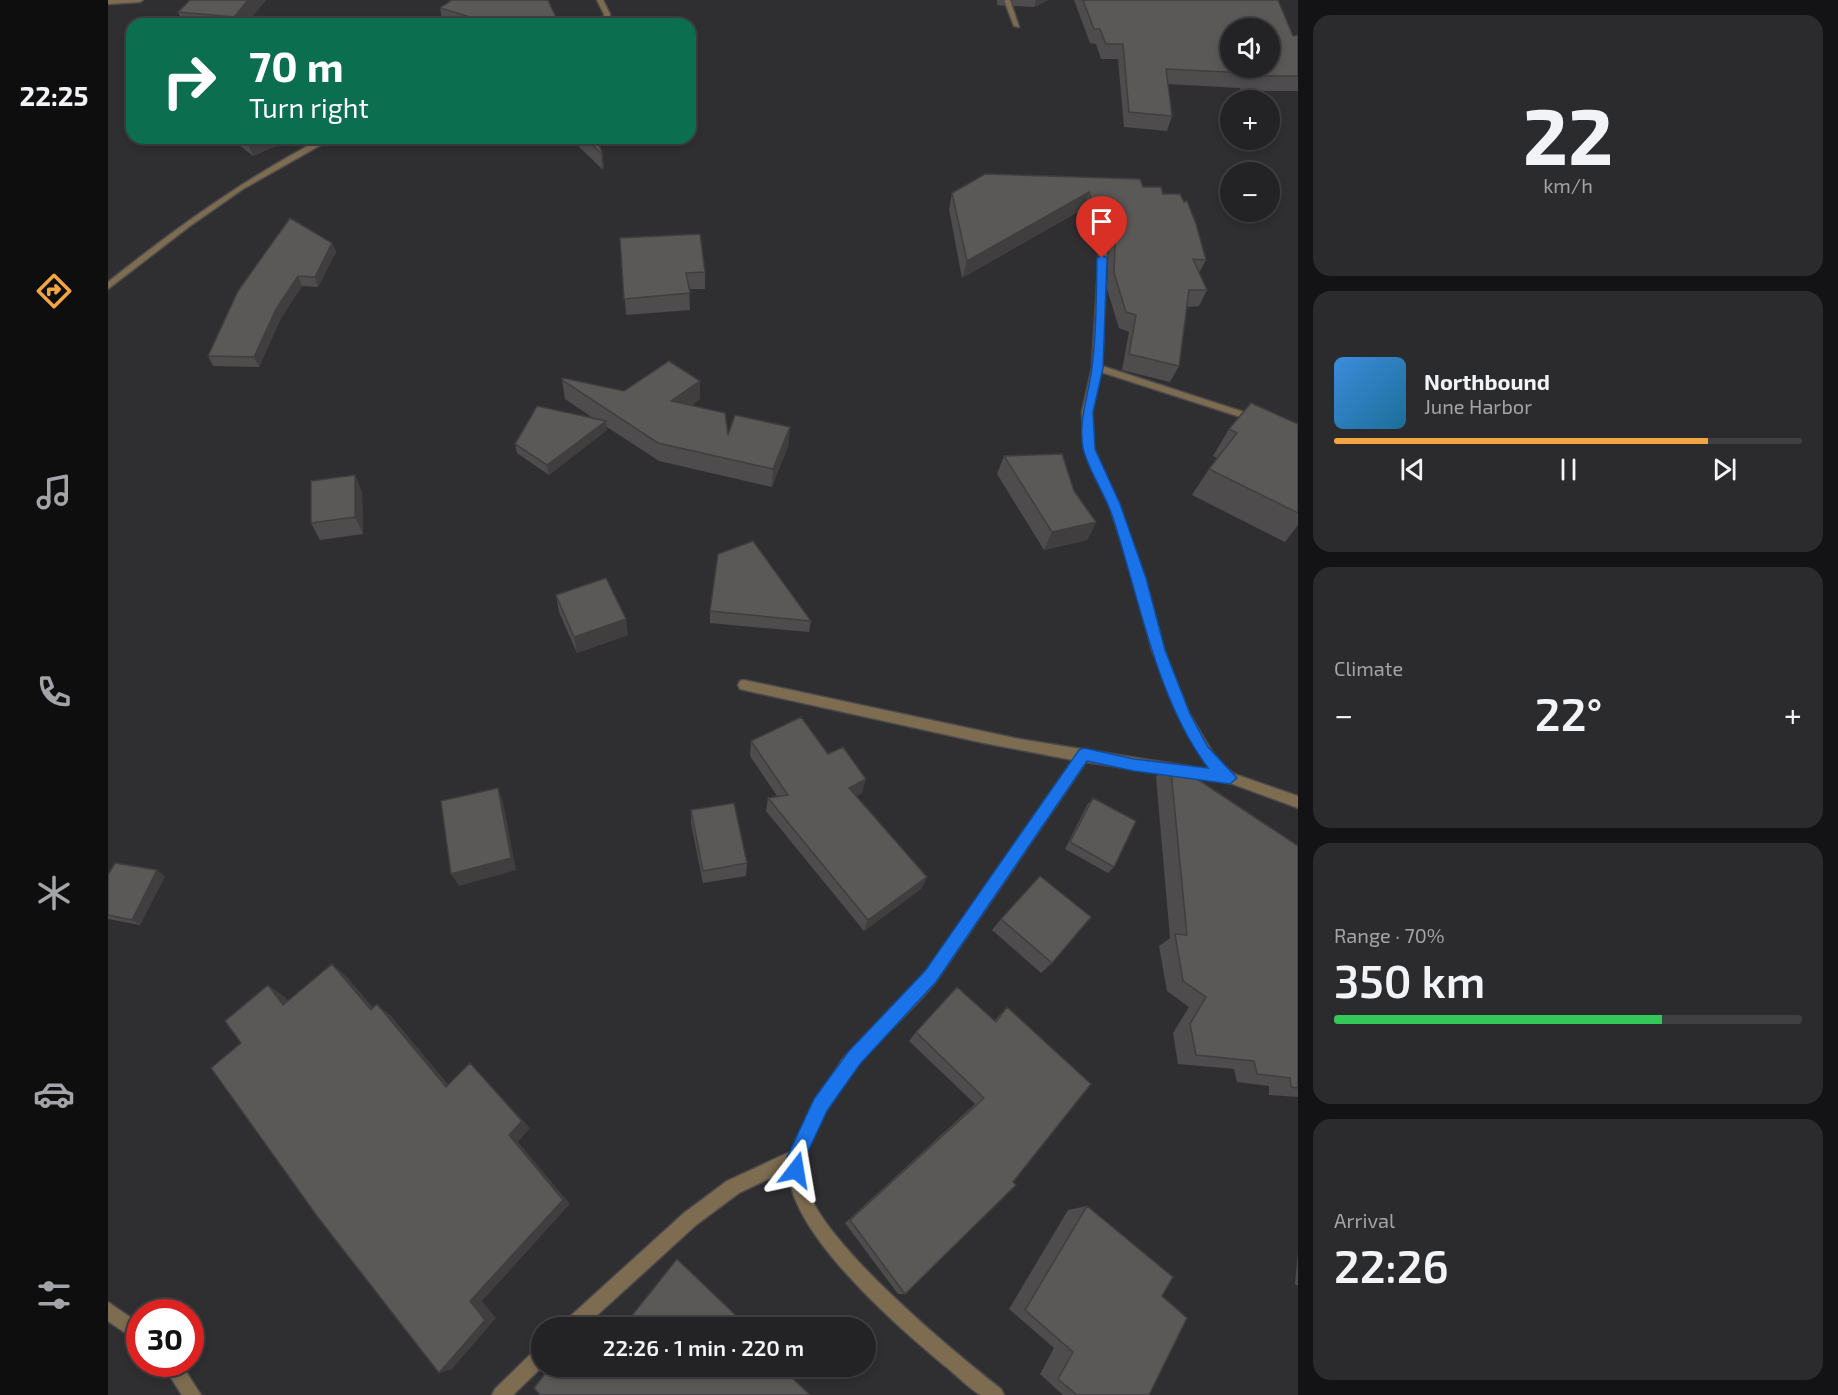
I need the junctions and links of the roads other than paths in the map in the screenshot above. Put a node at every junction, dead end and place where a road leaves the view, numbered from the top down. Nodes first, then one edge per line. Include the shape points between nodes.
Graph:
1 (140, 0) edge
2 (600, 0) edge
3 (1007, 0) edge
4 (108, 2) edge
5 (607, 18) edge
6 (1017, 26) dead end
7 (317, 144) edge
8 (1103, 240) edge
9 (108, 286) edge
10 (1097, 368) junction
11 (1266, 421) edge
12 (744, 685) dead end
13 (1084, 754) junction
14 (1230, 778) junction
15 (1298, 802) edge
16 (796, 1157) junction
17 (108, 1310) edge
18 (582, 1317) edge
19 (126, 1324) edge
20 (531, 1366) edge
21 (180, 1377) edge
22 (192, 1395) edge
23 (501, 1395) edge
24 (995, 1395) edge

1 - 4 street
2 - 5 street
3 - 6 street
7 - 9 street via 227,194
8 - 10 street
10 - 11 street
10 - 14 street via 1087,412 1089,449 1114,504 1158,650 1184,715 1203,751
12 - 13 street via 831,701 951,731
13 - 14 street
13 - 16 street via 931,976 854,1058 820,1105
14 - 15 street
16 - 18 street via 733,1187 690,1219
16 - 24 street via 797,1183 808,1211 832,1245 874,1290
17 - 19 street
20 - 23 street
21 - 22 street

